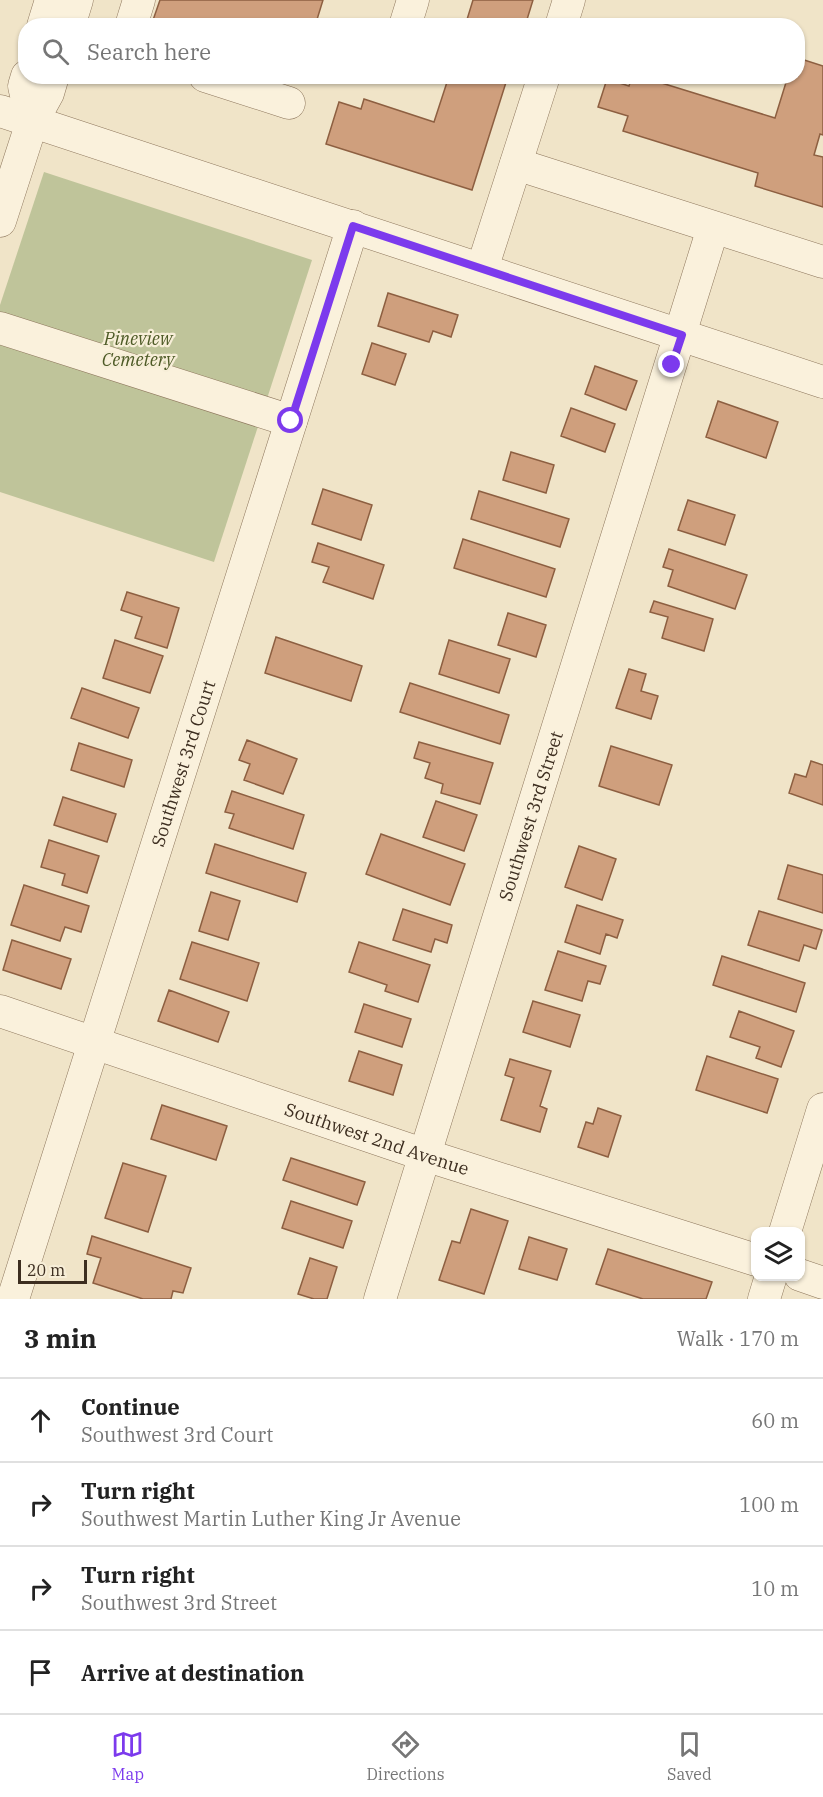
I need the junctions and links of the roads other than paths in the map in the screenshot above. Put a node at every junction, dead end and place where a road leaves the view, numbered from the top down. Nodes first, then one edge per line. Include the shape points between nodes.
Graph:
1 (51, 0) edge
2 (77, 0) edge
3 (139, 0) edge
4 (413, 0) edge
5 (569, 0) edge
6 (45, 18) edge
7 (71, 18) edge
8 (133, 18) edge
9 (407, 18) edge
10 (563, 18) edge
11 (25, 84) edge
12 (51, 84) edge
13 (230, 84) edge
14 (541, 84) edge
15 (289, 103) dead end
16 (0, 111) edge
17 (32, 122) junction
18 (516, 165) junction
19 (0, 221) edge
20 (353, 226) junction
21 (713, 228) junction
22 (823, 262) edge
23 (482, 269) junction
24 (0, 328) edge
25 (682, 335) junction
26 (823, 382) edge
27 (291, 421) junction
28 (0, 1011) edge
29 (93, 1042) junction
30 (823, 1109) edge
31 (425, 1155) junction
32 (787, 1227) edge
33 (751, 1258) edge
34 (805, 1276) edge
35 (769, 1281) edge
36 (823, 1282) edge
37 (13, 1299) edge
38 (380, 1299) edge
39 (764, 1299) edge

1 - 6 street
2 - 7 street
3 - 8 street
4 - 9 street
5 - 10 street
11 - 17 street
12 - 17 street
13 - 15 street
14 - 18 street
16 - 17 street
17 - 19 street
17 - 20 street
18 - 21 street
18 - 23 street
20 - 23 street
20 - 27 street, Southwest 3rd Court
21 - 22 street
21 - 25 street, Southwest 3rd Street
23 - 25 street
24 - 27 street
25 - 26 street
25 - 31 street, Southwest 3rd Street
27 - 29 street, Southwest 3rd Court
28 - 29 street, Southwest 2nd Avenue
29 - 31 street, Southwest 2nd Avenue
29 - 37 street, Southwest 3rd Court
30 - 32 street
31 - 33 street, Southwest 2nd Avenue
31 - 38 street, Southwest 3rd Street
34 - 36 street
35 - 39 street

